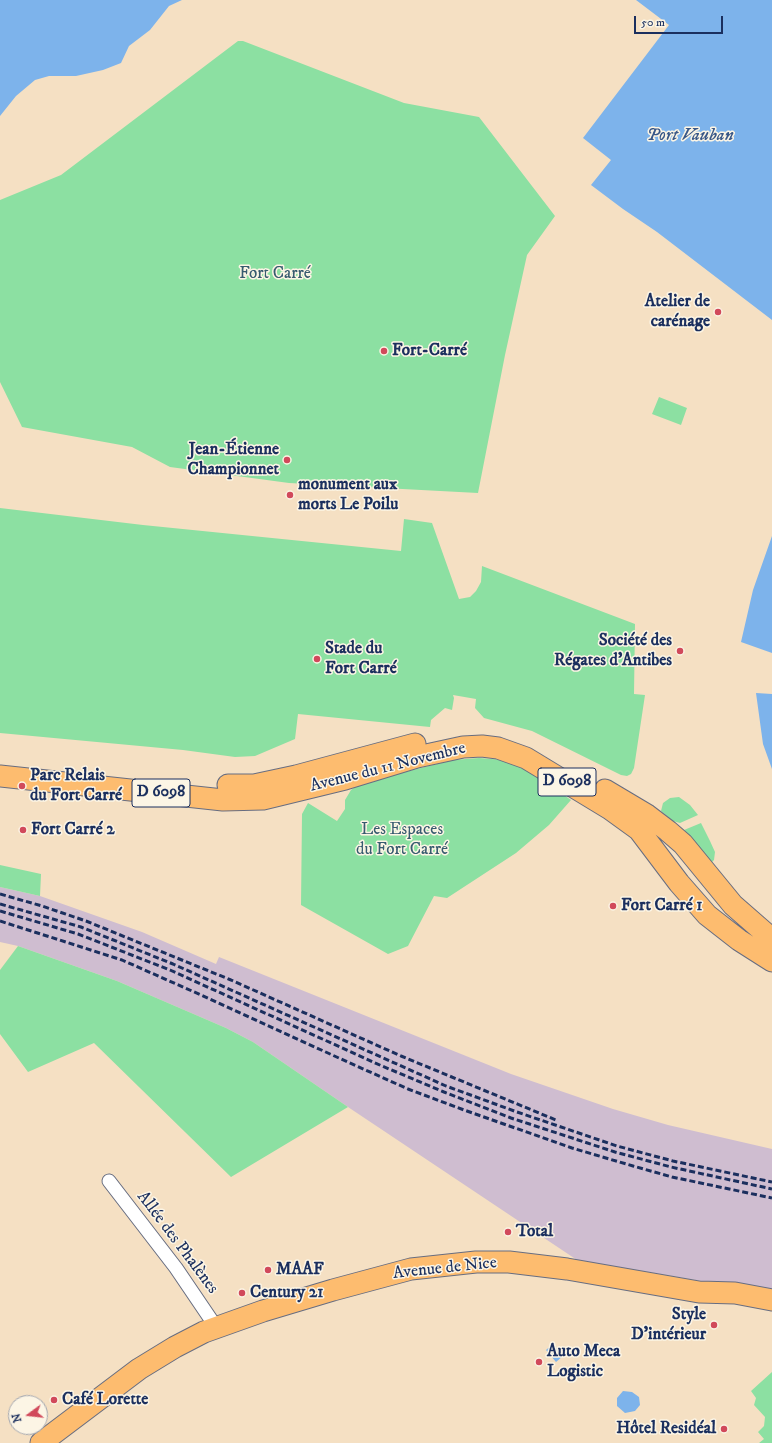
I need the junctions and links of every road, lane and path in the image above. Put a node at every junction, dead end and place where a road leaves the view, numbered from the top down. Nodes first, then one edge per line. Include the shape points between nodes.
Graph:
1 (368, 756) junction
2 (3, 772) edge
3 (311, 787) junction
4 (647, 815) junction
5 (666, 864) junction
6 (711, 877) junction
7 (772, 939) edge
8 (772, 961) edge
9 (109, 1180) dead end
10 (699, 1292) junction
11 (772, 1300) edge
12 (772, 1310) edge
13 (216, 1327) junction
14 (49, 1440) edge

1 - 2 main road, Avenue du 11 Novembre / D 6098 via 254,785 220,786 69,771 16,769 10,773
1 - 3 main road via 356,765 323,775 314,780
1 - 4 main road, Avenue du 11 Novembre / D 6098 via 443,738 470,736 501,739 559,764
2 - 3 main road, Avenue du 11 Novembre / D 6098 via 223,800 263,799
3 - 5 main road, Avenue du 11 Novembre / D 6098 via 462,747 498,748 526,758 610,809 639,830
4 - 5 main road via 652,839
4 - 6 main road, Avenue du 11 Novembre / D 6098 via 684,844
5 - 6 main road via 701,880
5 - 8 main road, Avenue du 11 Novembre / D 6098 via 707,915
6 - 7 main road, Avenue du 11 Novembre / D 6098 via 733,905
9 - 13 street, Allée des Phalènes via 176,1268
10 - 11 main road via 735,1293
10 - 12 main road via 735,1303
10 - 13 main road, Avenue de Nice via 567,1269 508,1262 476,1262 396,1272
13 - 14 main road, Avenue de Nice via 175,1347 139,1369

